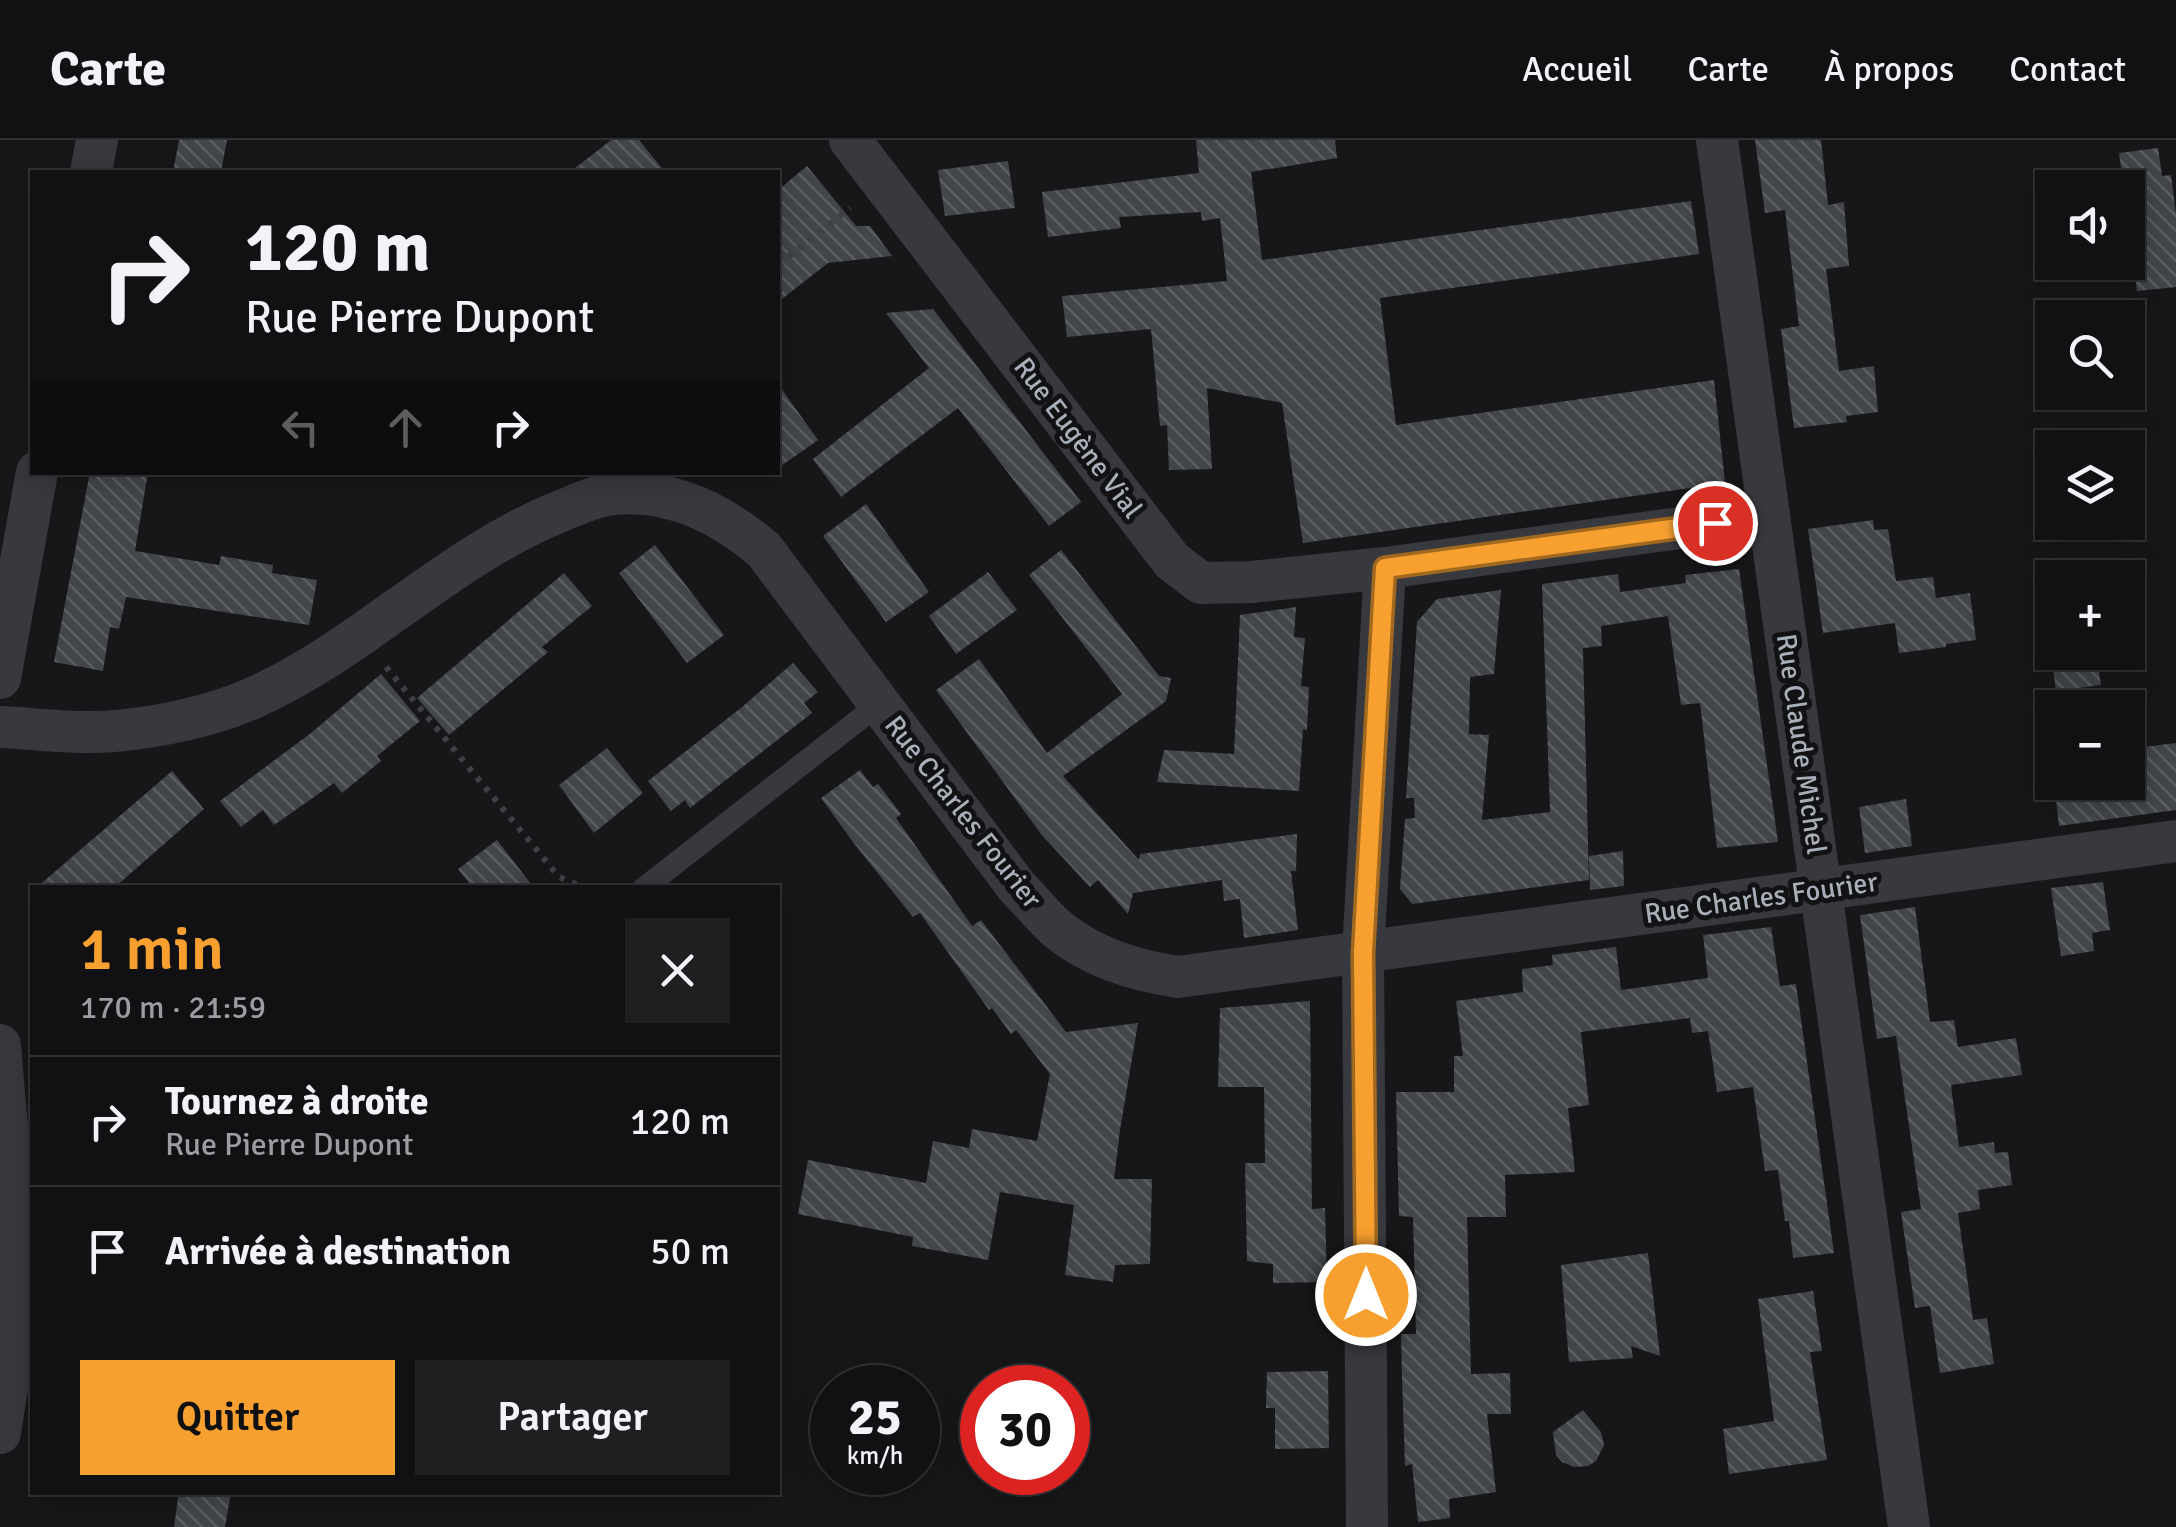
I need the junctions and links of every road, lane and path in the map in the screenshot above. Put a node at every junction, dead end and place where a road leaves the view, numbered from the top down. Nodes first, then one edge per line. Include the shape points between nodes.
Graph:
1 (97, 140) edge
2 (850, 140) edge
3 (1717, 140) edge
4 (91, 170) edge
5 (882, 182) junction
6 (780, 263) edge
7 (36, 475) edge
8 (1770, 516) junction
9 (14, 518) edge
10 (1385, 568) junction
11 (360, 634) junction
12 (0, 678) edge
13 (879, 704) junction
14 (0, 727) edge
15 (2176, 841) edge
16 (578, 885) edge
17 (648, 885) edge
18 (1822, 890) junction
19 (1363, 952) junction
20 (0, 1046) edge
21 (0, 1433) edge
22 (1367, 1527) edge
23 (1909, 1527) edge

1 - 4 street
2 - 5 street, Rue Eugène Vial
3 - 8 street, Rue Claude Michel
5 - 6 path
5 - 10 street, Rue Eugène Vial via 1172,561 1202,583
7 - 9 street
8 - 10 street, Rue Eugène Vial
8 - 18 street, Rue Claude Michel
9 - 12 street
10 - 19 street
11 - 13 street, Rue Charles Fourier via 529,524 587,500 646,494 716,514 764,550
11 - 14 street, Rue Charles Fourier via 284,684 206,714 110,732
11 - 16 path via 559,876
13 - 17 lane
13 - 19 street, Rue Charles Fourier via 1017,887 1057,928 1103,958 1178,978
15 - 18 street, Rue Charles Fourier
18 - 19 street, Rue Charles Fourier
18 - 23 street, Rue Claude Michel
19 - 22 street
20 - 21 street via 22,1296

